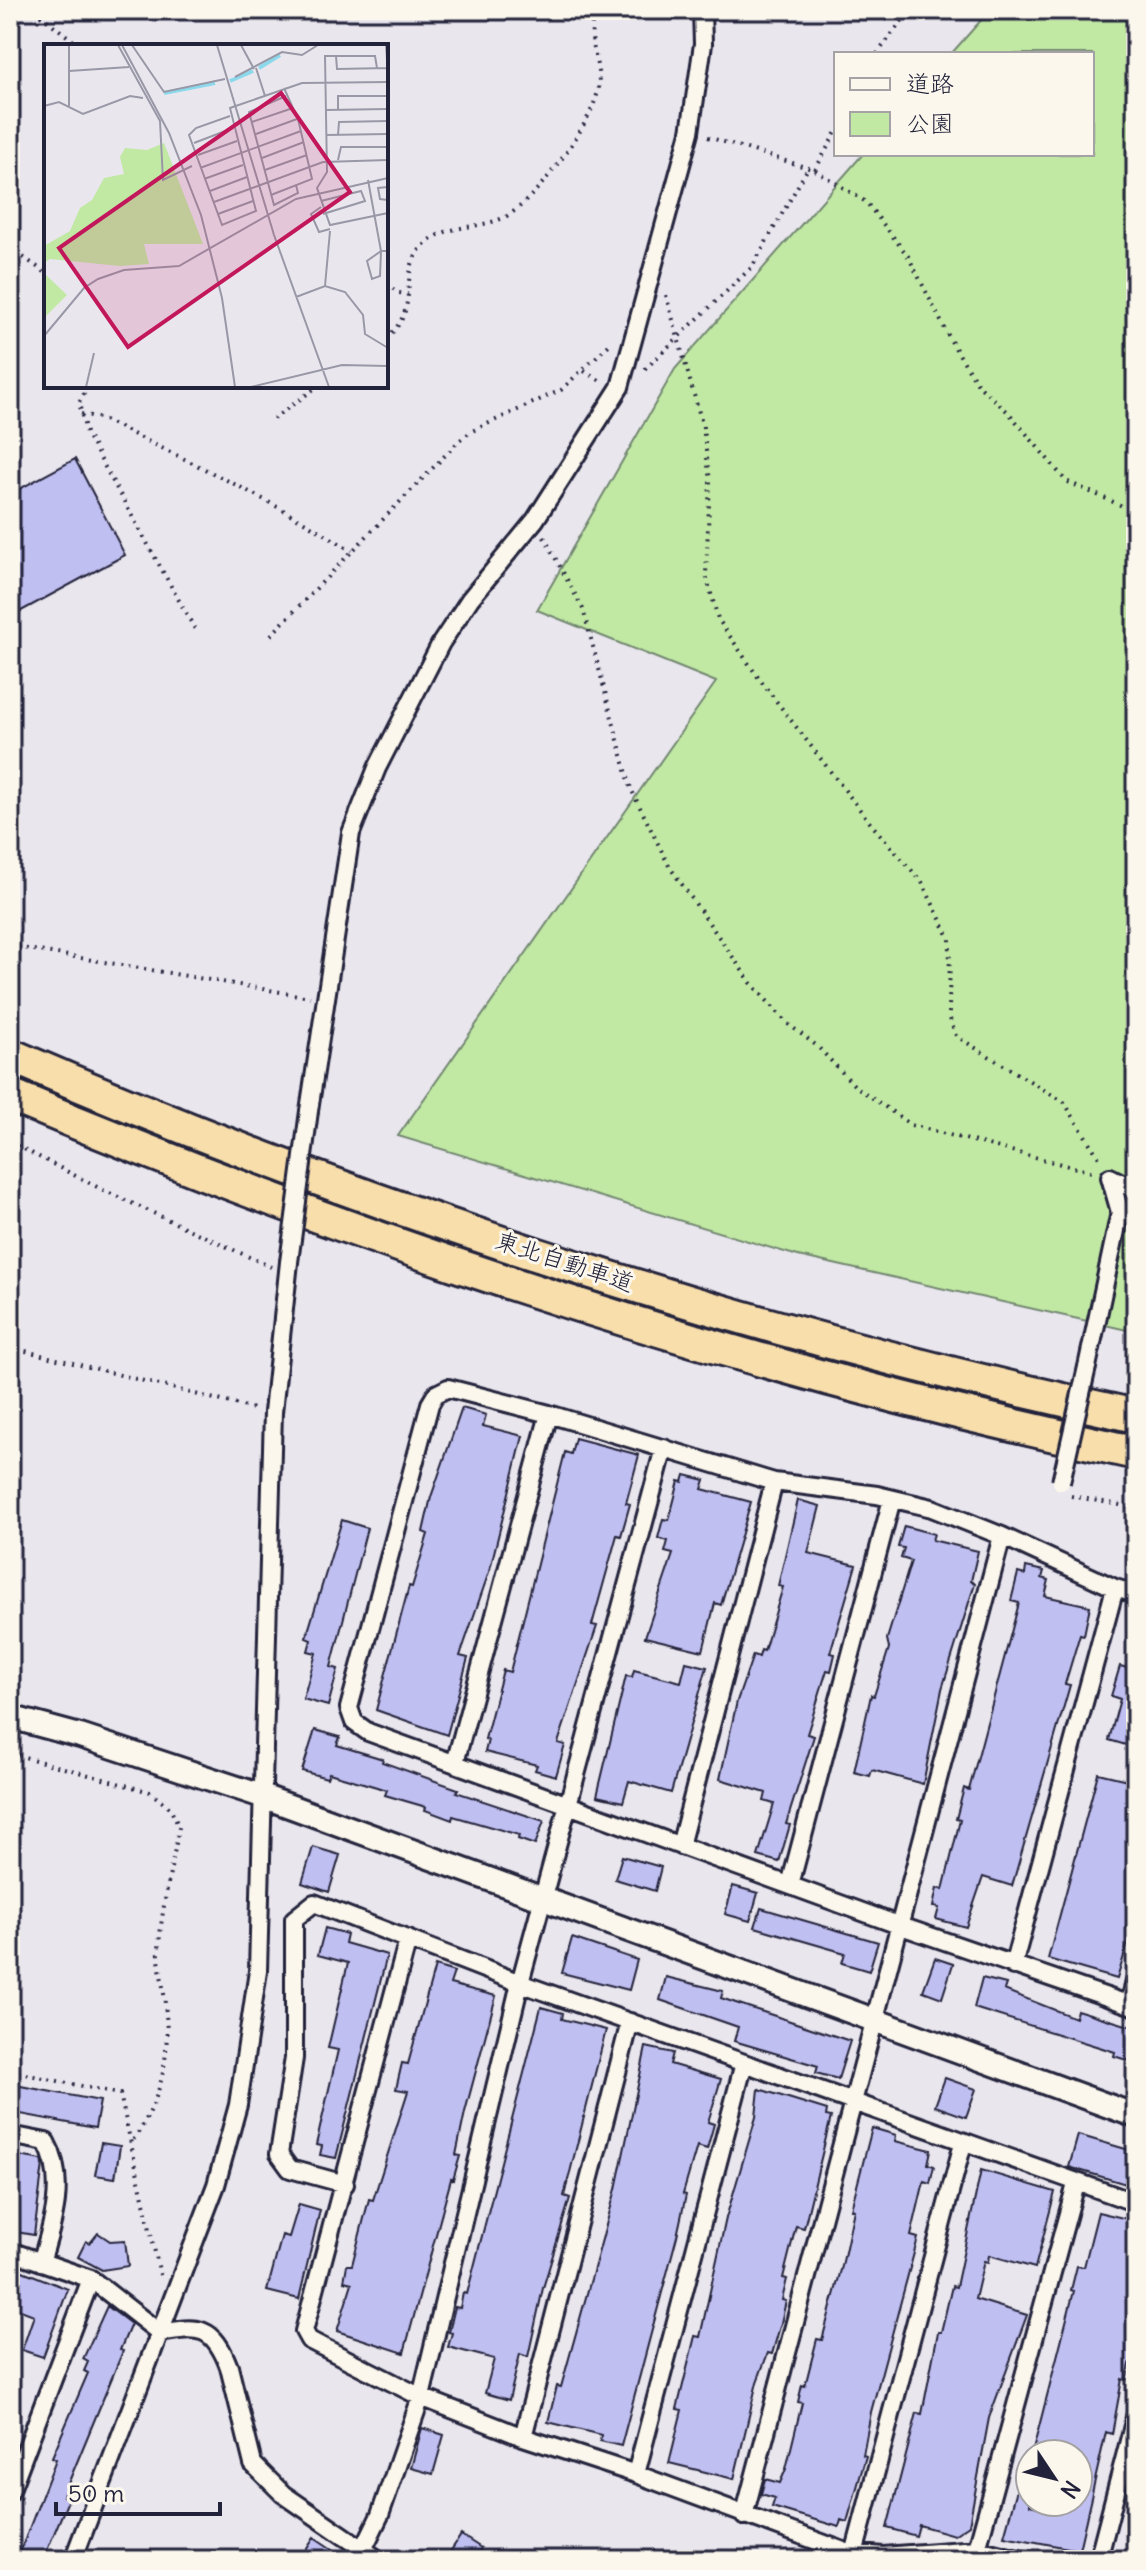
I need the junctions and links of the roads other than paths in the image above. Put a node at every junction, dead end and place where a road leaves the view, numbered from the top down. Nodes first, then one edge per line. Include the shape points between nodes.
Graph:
1 (702, 10) edge
2 (10, 1055) edge
3 (10, 1095) edge
4 (1136, 1190) edge
5 (549, 1414) junction
6 (1136, 1416) edge
7 (664, 1448) junction
8 (1136, 1453) edge
9 (774, 1482) junction
10 (1061, 1482) road end
11 (892, 1499) junction
12 (1002, 1536) junction
13 (1115, 1588) junction
14 (1136, 1594) edge
15 (10, 1717) edge
16 (455, 1763) junction
17 (262, 1796) junction
18 (568, 1807) junction
19 (680, 1846) junction
20 (790, 1885) junction
21 (542, 1897) junction
22 (901, 1926) junction
23 (408, 1939) junction
24 (1013, 1966) junction
25 (1136, 1978) edge
26 (520, 1983) junction
27 (1133, 2006) edge
28 (630, 2022) junction
29 (877, 2022) junction
30 (744, 2063) junction
31 (853, 2101) junction
32 (1136, 2116) edge
33 (10, 2135) edge
34 (961, 2151) dead end
35 (345, 2184) junction
36 (1076, 2184) junction
37 (1136, 2203) edge
38 (10, 2251) edge
39 (41, 2262) junction
40 (91, 2279) junction
41 (160, 2333) junction
42 (421, 2397) junction
43 (1136, 2414) edge
44 (523, 2437) junction
45 (636, 2474) junction
46 (10, 2492) edge
47 (744, 2516) junction
48 (977, 2549) junction
49 (362, 2554) edge
50 (854, 2554) junction
51 (73, 2560) edge
52 (379, 2560) edge
53 (1022, 2560) edge
54 (1098, 2560) edge

1 - 17 street, bridge via 703,44 690,132 620,387 535,520 441,643 377,768 351,833 309,1111 273,1412
2 - 6 highway, 東北自動車道 via 270,1158 509,1244 814,1336
3 - 8 highway, 東北自動車道 via 245,1190 616,1316 800,1372
4 - 10 street, bridge via 1110,1177 1120,1212
5 - 7 street
5 - 16 street
5 - 16 street via 448,1388 436,1394 426,1419 349,1708 354,1722 368,1732
7 - 9 street
7 - 18 street
9 - 11 street
9 - 19 street
11 - 12 street via 932,1508
11 - 20 street
12 - 13 street
12 - 22 street
13 - 14 street
13 - 24 street
15 - 17 street
16 - 18 street
17 - 21 street
17 - 41 street via 258,1971 241,2090 216,2185
18 - 19 street
18 - 21 street
19 - 20 street
20 - 22 street
21 - 26 street
21 - 29 street
22 - 24 street
22 - 29 street
23 - 26 street
23 - 35 street
23 - 35 street via 314,1903 294,1919 294,2058 279,2154 290,2169
24 - 27 street
25 - 27 street
26 - 28 street
26 - 42 street
28 - 30 street
28 - 44 street
29 - 31 street
29 - 32 street
30 - 31 street
30 - 45 street
31 - 36 street
31 - 47 street
33 - 39 street via 46,2142 55,2159 55,2219
34 - 50 street
35 - 42 street via 304,2331 316,2345
36 - 37 street
36 - 48 street
38 - 39 street
39 - 40 street
40 - 41 street
40 - 46 street
41 - 49 street via 194,2327 214,2341 229,2367 253,2464 283,2494
41 - 51 street
42 - 44 street
42 - 49 street
43 - 54 street
44 - 45 street
45 - 47 street
47 - 50 street
48 - 50 street
48 - 53 street
49 - 52 street

